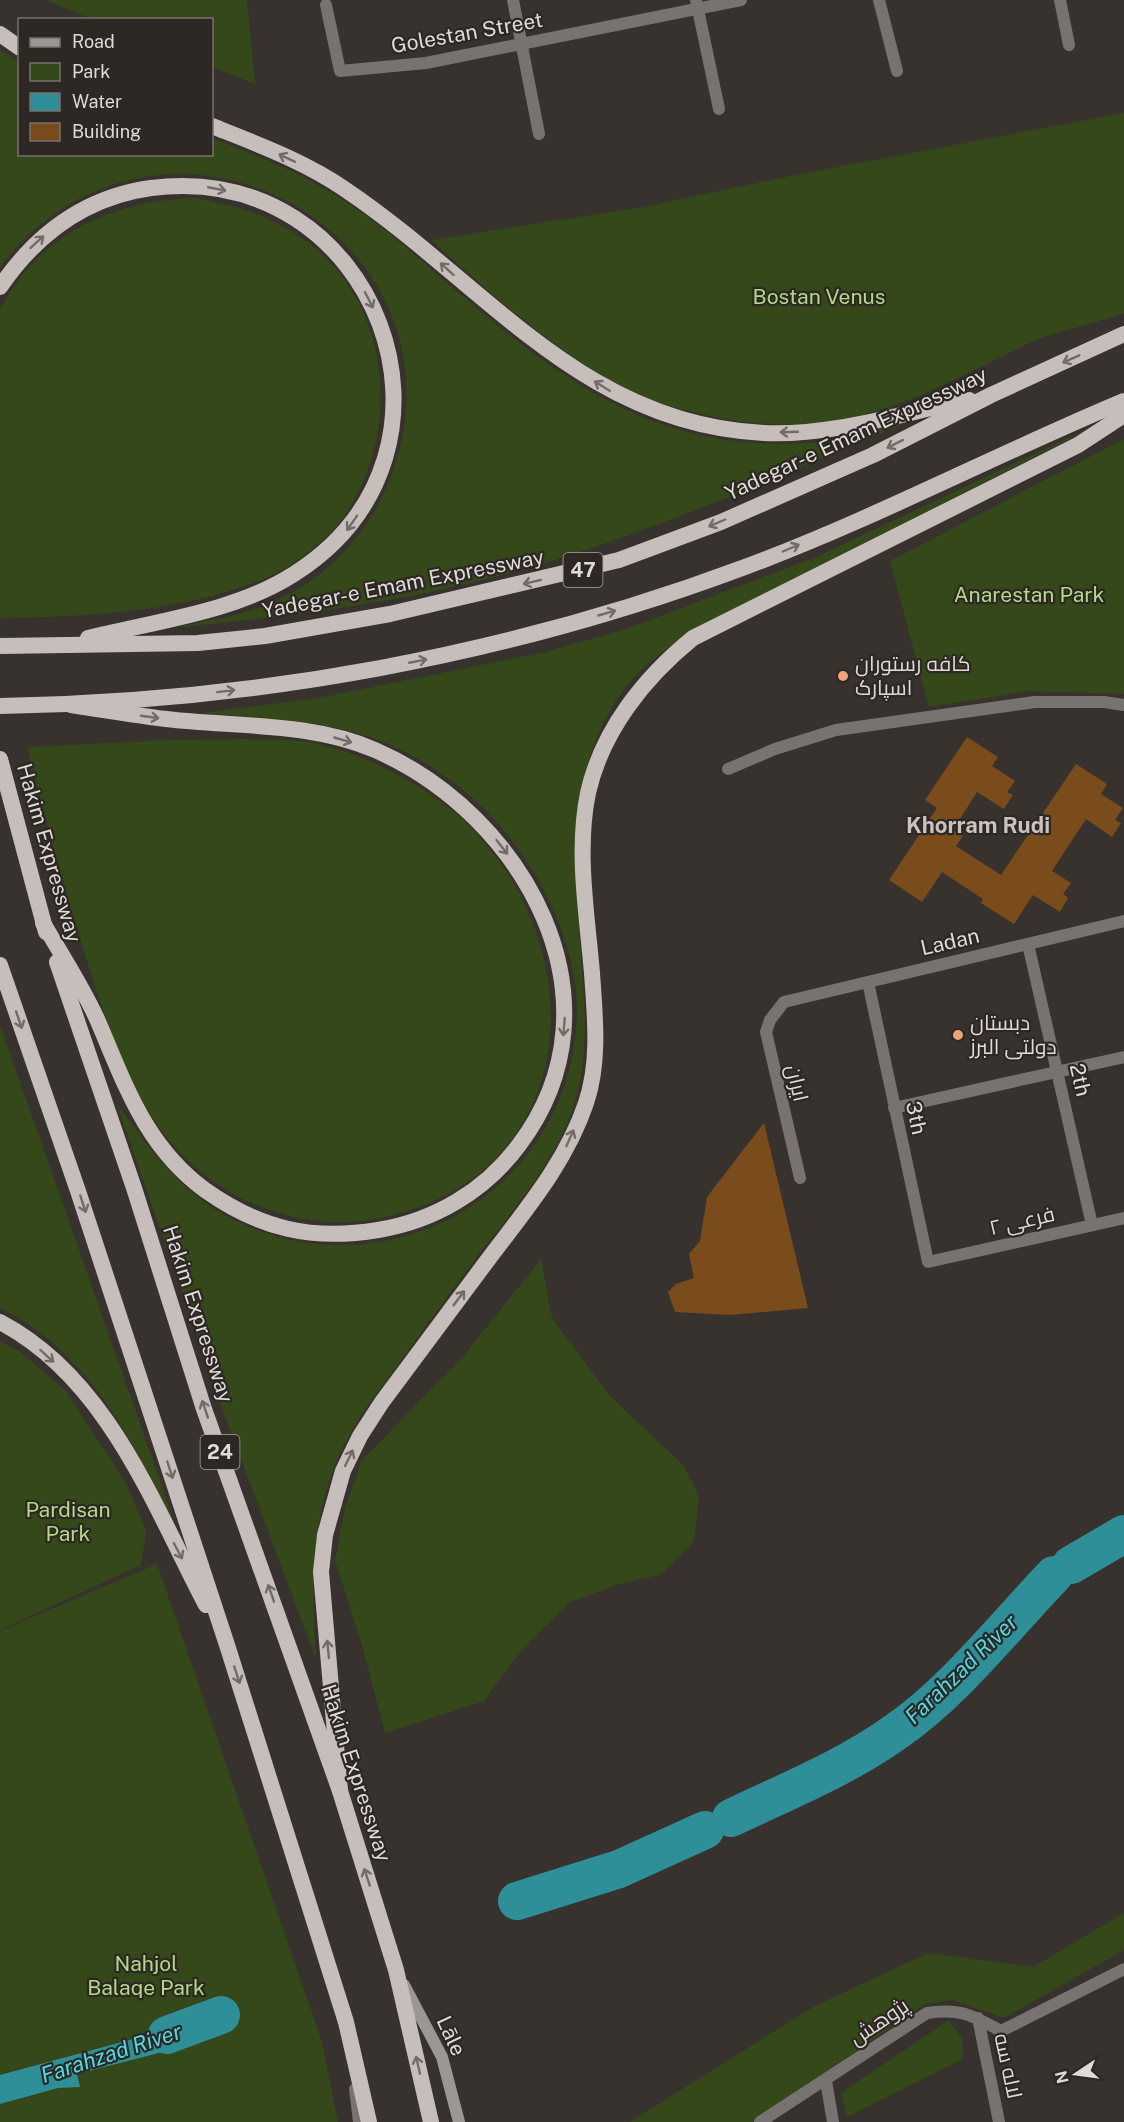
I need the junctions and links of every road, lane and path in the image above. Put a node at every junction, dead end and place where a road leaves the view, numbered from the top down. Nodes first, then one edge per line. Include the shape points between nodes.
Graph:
1 (513, 0) edge
2 (741, 0) edge
3 (879, 0) edge
4 (1060, 0) edge
5 (697, 4) edge
6 (326, 5) dead end
7 (0, 34) edge
8 (522, 44) junction
9 (1069, 45) dead end
10 (18, 47) edge
11 (897, 71) dead end
12 (719, 109) dead end
13 (213, 126) edge
14 (539, 134) dead end
15 (0, 287) edge
16 (1124, 334) edge
17 (991, 395) junction
18 (1124, 401) edge
19 (1124, 415) edge
20 (62, 645) junction
21 (0, 646) edge
22 (71, 705) junction
23 (1124, 705) edge
24 (0, 706) edge
25 (0, 759) edge
26 (728, 770) dead end
27 (1124, 921) edge
28 (43, 923) junction
29 (1028, 944) junction
30 (0, 965) edge
31 (868, 982) junction
32 (784, 1002) joint
33 (1124, 1057) edge
34 (1058, 1072) junction
35 (894, 1108) junction
36 (800, 1178) dead end
37 (1124, 1218) edge
38 (1092, 1226) junction
39 (928, 1262) joint
40 (0, 1322) edge
41 (228, 1648) junction
42 (340, 1791) junction
43 (1124, 1969) edge
44 (396, 1970) junction
45 (978, 2018) junction
46 (346, 2022) junction
47 (826, 2081) junction
48 (359, 2122) edge
49 (369, 2122) edge
50 (431, 2122) edge
51 (459, 2122) edge
52 (760, 2122) edge
53 (833, 2122) edge
54 (999, 2122) edge

1 - 8 street
2 - 5 street, Golestan Street
3 - 11 street
4 - 9 street
5 - 8 street, Golestan Street
5 - 12 street
6 - 8 street, Golestan Street via 340,71 426,63
7 - 10 highway
8 - 14 street
17 -> 13 highway via 819,431 764,433 647,408 608,390 535,341 482,301 425,249 345,189 300,164
15 -> 20 highway via 33,245 86,207 133,191 183,185 210,187 237,193 309,228 361,282 389,353 393,425 384,462 369,500 345,533 324,553 294,575 241,600
16 -> 17 highway, Yadegar-e Emam Expressway / 47
17 -> 20 highway, Yadegar-e Emam Expressway / 47 via 873,455 721,522 619,561 422,607 265,636 198,643
22 -> 18 highway, 47 via 322,679 502,642 617,610 749,566
42 -> 19 highway via 321,1572 333,1503 360,1436 542,1188 586,1103 595,1055 595,1017 585,889 585,816 597,766 627,706 663,663 693,638 1078,446
20 - 21 highway, Yadegar-e Emam Expressway / 47
22 - 24 highway, 47
22 -> 28 highway via 339,738 401,763 466,808 520,870 551,932 565,1010 562,1049 551,1089 532,1129 505,1164 467,1196 427,1216 393,1228 361,1233 312,1235 268,1224 240,1212 203,1188 150,1132 129,1097 96,1017
23 - 26 street via 1035,702 836,730 775,749
25 - 28 highway, Hakim Expressway / 24
27 - 29 street, Ladan
42 -> 28 highway, Hakim Expressway / 24 via 204,1409 134,1188
29 - 31 street, Ladan
29 - 34 street, 2th
30 -> 41 highway, 24
31 - 32 street, Ladan
31 - 35 street, 3th
32 - 36 street, ایران via 766,1032
33 - 34 street
34 - 35 street
34 - 38 street, 2th
35 - 39 street, 3th
37 - 38 street, فرعی ۲
38 - 39 street, فرعی ۲
40 -> 41 highway via 75,1381 100,1412
41 -> 46 highway, 24
44 -> 42 highway, Hakim Expressway / 24
43 - 45 street, پژوهش via 1001,2031
50 -> 44 highway, Hakim Expressway / 24
44 - 51 main road, Lāle via 442,2057
45 - 47 street, پژوهش via 951,2009 927,2013
45 - 54 street, لاله سه
46 - 48 street
46 - 49 highway, 24
47 - 52 street, پژوهش
47 - 53 street

